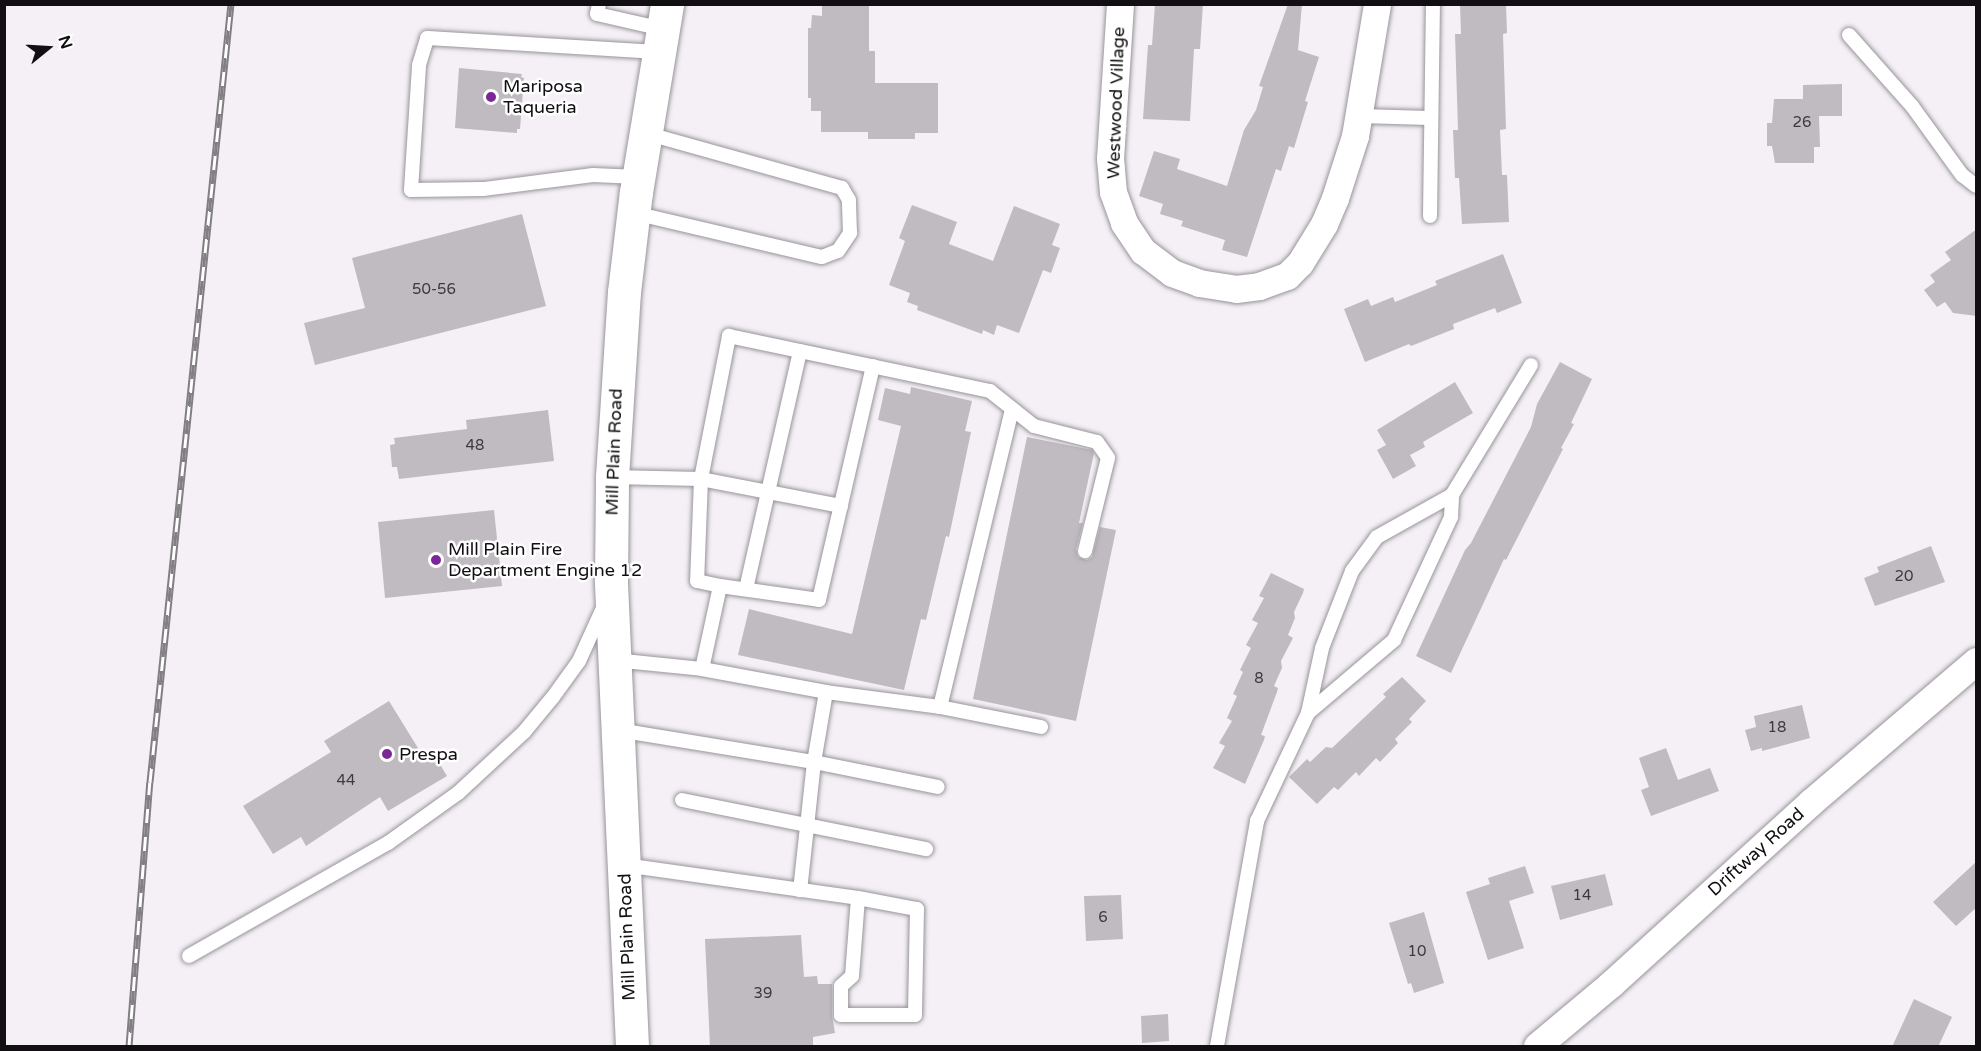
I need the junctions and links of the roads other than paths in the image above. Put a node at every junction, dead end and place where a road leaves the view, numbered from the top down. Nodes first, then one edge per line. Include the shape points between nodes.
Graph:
1 (599, 4) edge
2 (1120, 4) edge
3 (1377, 4) edge
4 (1432, 4) edge
5 (663, 28) edge
6 (1849, 35) dead end
7 (1358, 116) junction
8 (1431, 118) junction
9 (645, 133) junction
10 (638, 177) junction
11 (1977, 186) edge
12 (634, 213) junction
13 (1430, 216) dead end
14 (800, 351) junction
15 (1531, 365) dead end
16 (873, 366) junction
17 (1012, 410) junction
18 (612, 477) junction
19 (701, 479) junction
20 (767, 492) junction
21 (1452, 495) junction
22 (840, 506) junction
23 (1086, 551) dead end
24 (611, 580) junction
25 (720, 586) junction
26 (746, 589) junction
27 (614, 660) junction
28 (1977, 661) edge
29 (702, 669) junction
30 (826, 692) junction
31 (940, 707) junction
32 (1308, 713) junction
33 (1041, 728) dead end
34 (617, 730) junction
35 (814, 762) junction
36 (938, 787) dead end
37 (682, 800) dead end
38 (807, 826) junction
39 (926, 849) dead end
40 (624, 865) junction
41 (800, 890) junction
42 (858, 898) junction
43 (189, 956) dead end
44 (632, 1047) edge
45 (1217, 1047) edge
46 (1537, 1047) edge

1 - 5 lane via 597,14
2 - 7 street, Westwood Village via 1110,158 1113,192 1134,240 1172,273 1199,284 1236,289 1287,276 1300,263 1324,224 1352,148
3 - 7 street, Westwood Village
4 - 8 lane
5 - 9 main road, Mill Plain Road
5 - 10 lane via 580,47 427,38 419,65 411,190 483,189 593,175
6 - 11 lane via 1912,106 1962,175
7 - 8 lane
8 - 13 lane
9 - 10 main road, Mill Plain Road
9 - 12 lane via 842,188 849,200 850,233 838,251 822,256
10 - 12 main road, Mill Plain Road
12 - 18 main road, Mill Plain Road via 622,315
14 - 16 lane
14 - 19 lane via 729,336
14 - 20 lane
15 - 21 lane
16 - 17 lane via 990,390
16 - 22 lane
17 - 23 lane via 1034,426 1096,442 1108,458
17 - 31 lane
18 - 19 lane
18 - 24 main road, Mill Plain Road
19 - 20 lane
19 - 25 lane via 697,581
20 - 22 lane
20 - 26 lane
21 - 32 lane via 1451,517 1394,640
21 - 32 lane via 1377,537 1352,571 1322,648
22 - 26 lane via 819,600
24 - 27 main road, Mill Plain Road
24 - 43 lane via 599,621 579,661 524,732 486,769 388,843
25 - 26 lane
25 - 29 lane
27 - 29 lane
27 - 34 main road, Mill Plain Road
28 - 46 street, Driftway Road via 1811,802
29 - 30 lane
30 - 31 lane
30 - 35 lane
31 - 33 lane
32 - 45 lane via 1257,821
34 - 35 lane
34 - 40 main road, Mill Plain Road
35 - 36 lane
35 - 38 lane
37 - 38 lane
38 - 39 lane
38 - 41 lane
40 - 41 lane
40 - 44 main road, Mill Plain Road
41 - 42 lane
42 - 42 lane via 917,909 915,1015 841,1014 841,986 852,976

